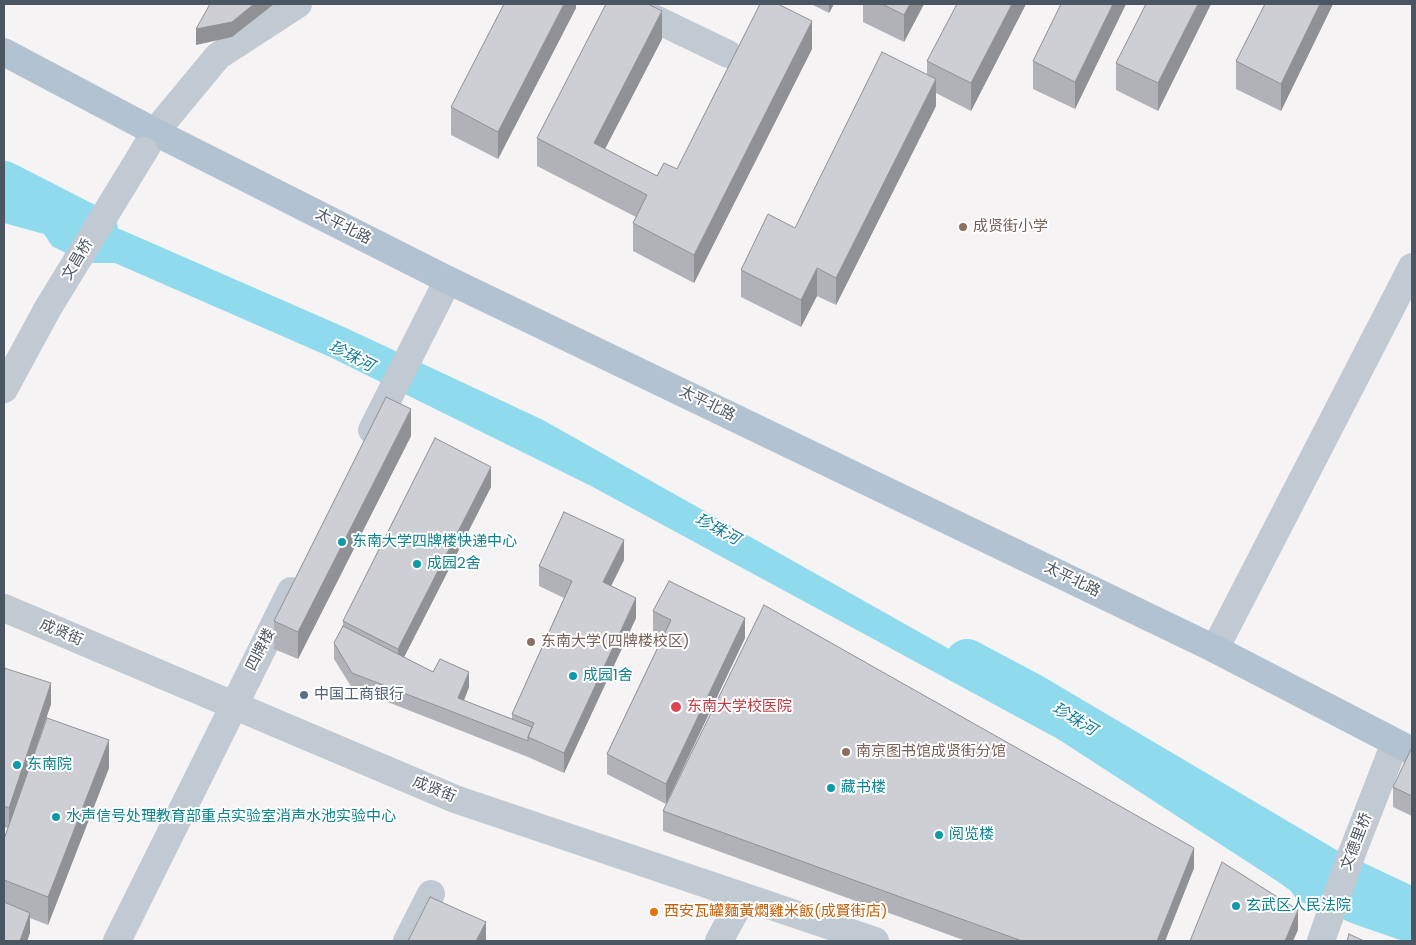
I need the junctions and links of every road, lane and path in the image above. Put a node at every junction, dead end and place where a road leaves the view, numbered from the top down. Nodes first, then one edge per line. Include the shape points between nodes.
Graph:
1 (298, 4) edge
2 (624, 4) edge
3 (4, 52) edge
4 (728, 54) dead end
5 (150, 141) junction
6 (1412, 267) edge
7 (448, 280) junction
8 (4, 390) edge
9 (365, 444) edge
10 (300, 573) edge
11 (4, 608) edge
12 (1215, 649) junction
13 (233, 706) junction
14 (1404, 747) edge
15 (431, 894) dead end
16 (743, 896) junction
17 (117, 941) edge
18 (407, 941) edge
19 (719, 941) edge
20 (876, 941) edge
21 (1321, 941) edge

1 - 5 street, 文昌桥 via 218,56
2 - 4 street
3 - 5 main road, 太平北路
5 - 7 main road, 太平北路
5 - 8 street, 文昌桥, bridge via 48,308
6 - 12 street
7 - 9 street
7 - 12 main road, 太平北路
10 - 13 street, 四牌楼
11 - 13 street, 成贤街
12 - 14 main road, 太平北路
13 - 16 street, 成贤街 via 455,799
13 - 17 street, 四牌楼
14 - 21 street, 文德里桥 via 1352,853
15 - 18 street
16 - 19 street
16 - 20 street, 成贤街

